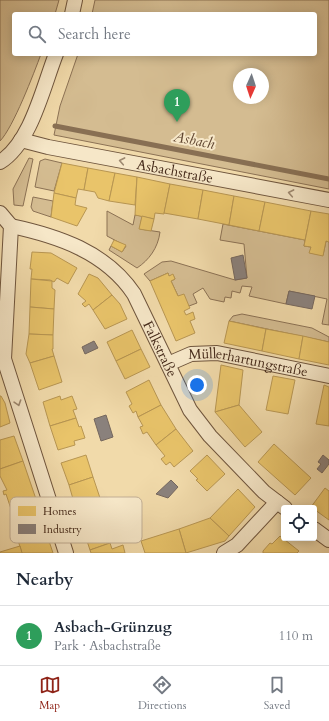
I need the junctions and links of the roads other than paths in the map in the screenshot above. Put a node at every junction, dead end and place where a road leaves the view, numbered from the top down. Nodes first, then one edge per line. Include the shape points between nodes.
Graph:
1 (75, 0) edge
2 (72, 12) edge
3 (55, 56) edge
4 (21, 140) junction
5 (0, 162) edge
6 (329, 200) edge
7 (0, 213) edge
8 (11, 226) junction
9 (168, 364) junction
10 (329, 376) edge
11 (48, 497) edge
12 (281, 505) edge
13 (317, 531) edge
14 (329, 540) edge
15 (63, 543) edge
16 (66, 553) edge
17 (224, 553) edge

1 - 2 street
3 - 4 street
4 - 5 street via 9,157
6 -> 4 street, Asbachstraße
7 - 8 street
8 - 9 street, Falkstraße via 60,238 92,255 116,272 134,294
8 -> 11 street via 4,359
9 - 10 street, Müllerhartungstraße via 191,354 217,353
9 - 12 street, Falkstraße via 190,410 210,436 264,492
12 - 17 street
13 - 14 street
15 -> 16 street

